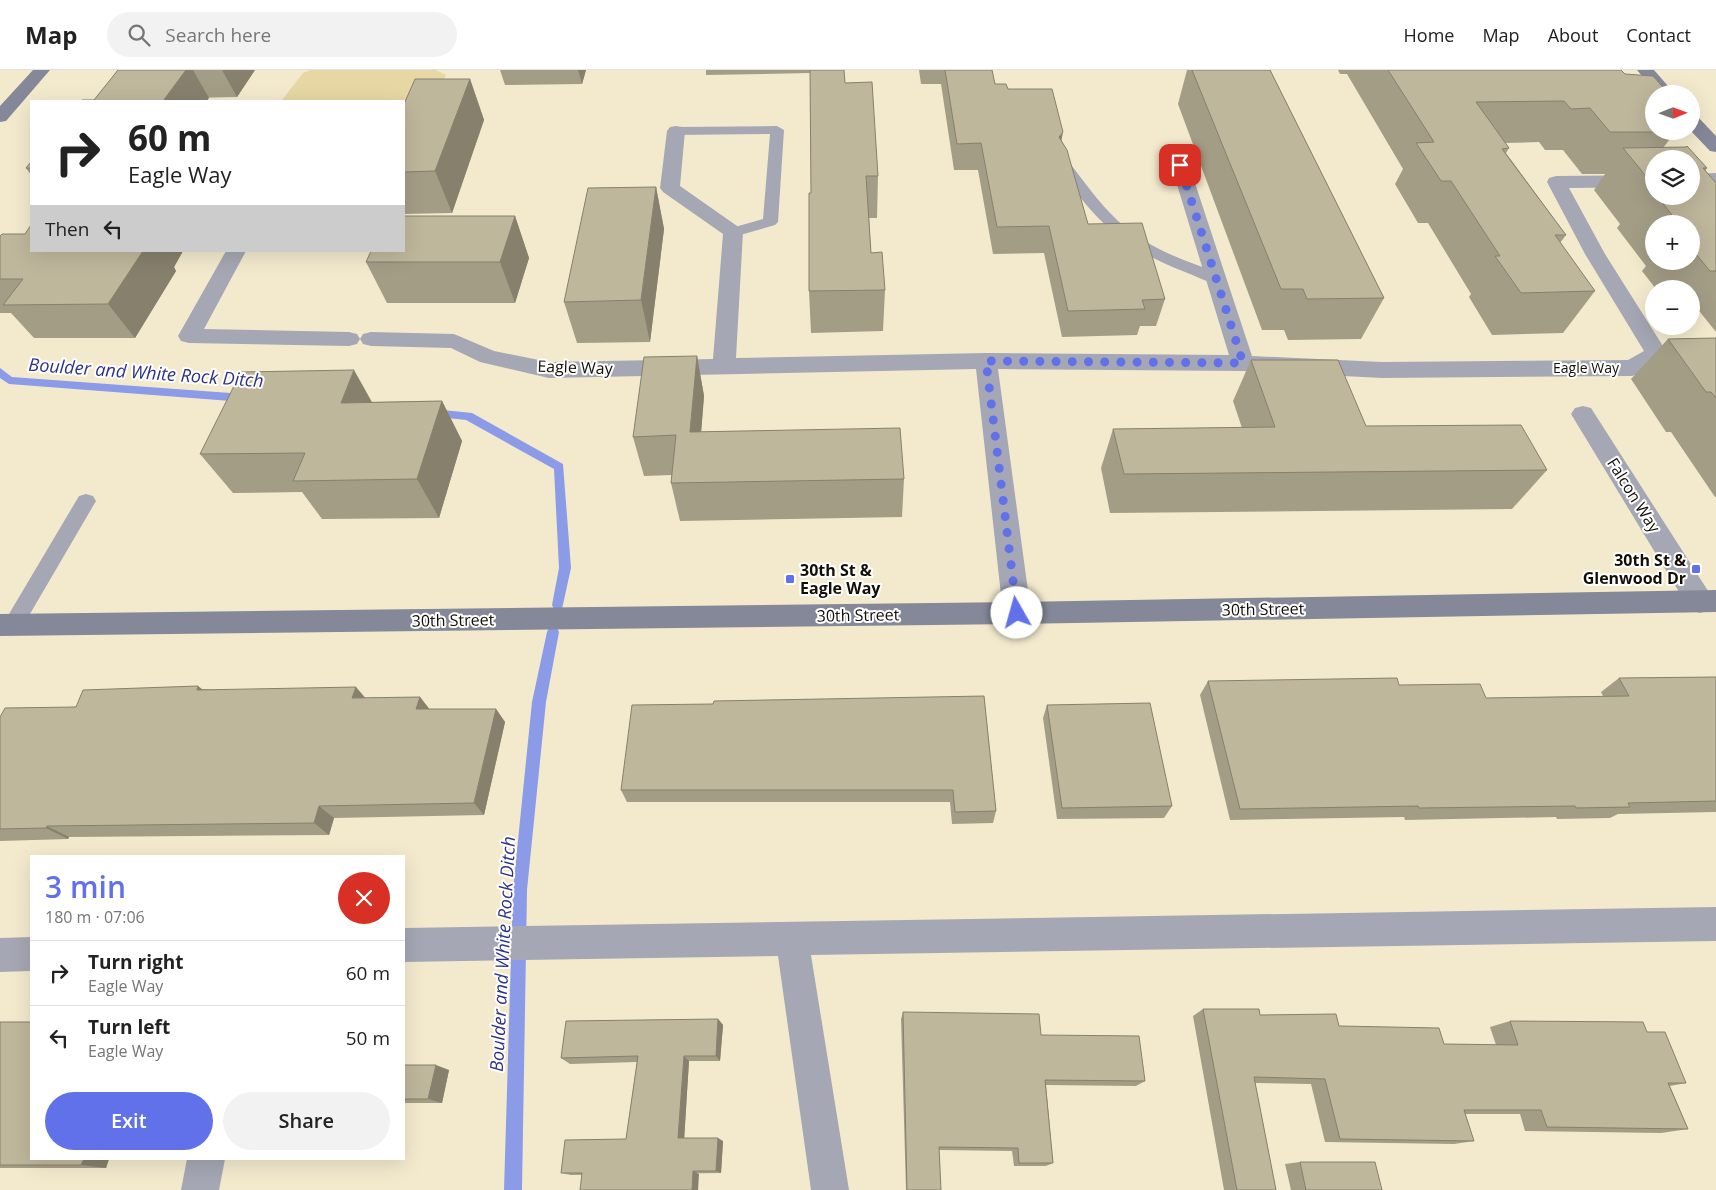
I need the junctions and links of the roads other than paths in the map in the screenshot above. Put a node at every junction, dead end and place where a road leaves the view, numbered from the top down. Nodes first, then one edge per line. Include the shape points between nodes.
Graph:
1 (42, 70) edge
2 (1645, 70) edge
3 (1659, 85) edge
4 (0, 117) edge
5 (1700, 130) edge
6 (676, 131) joint
7 (1716, 147) edge
8 (1063, 164) edge
9 (1180, 165) dead end
10 (1700, 180) edge
11 (1716, 180) edge
12 (1645, 181) edge
13 (733, 232) junction
14 (235, 252) edge
15 (1216, 278) junction
16 (986, 361) junction
17 (1243, 363) junction
18 (724, 366) junction
19 (1583, 414) dead end
20 (86, 501) dead end
21 (1708, 602) edge
22 (1017, 613) junction
23 (7, 625) edge
24 (1716, 924) edge
25 (792, 938) junction
26 (405, 945) edge
27 (30, 954) edge
28 (0, 955) edge
29 (206, 1160) edge
30 (200, 1190) edge
31 (830, 1190) edge

1 - 4 main road
2 - 3 main road
5 - 7 main road
6 - 13 street via 670,188
6 - 13 lane via 778,130 770,222
8 - 15 lane via 1096,207 1129,238 1166,259
9 - 15 street
10 - 11 street
12 - 17 street, Eagle Way via 1556,182 1594,254 1657,354 1632,368 1382,370
13 - 18 street
14 - 18 street, Eagle Way via 190,336 454,341 488,357 550,370
15 - 17 street
16 - 17 street, Eagle Way
16 - 18 street, Eagle Way
16 - 22 street
19 - 21 street, Falcon Way
20 - 23 lane
21 - 22 main road, 30th Street
22 - 23 main road, 30th Street
24 - 25 street
25 - 26 street
25 - 31 street
27 - 28 street
29 - 30 street

